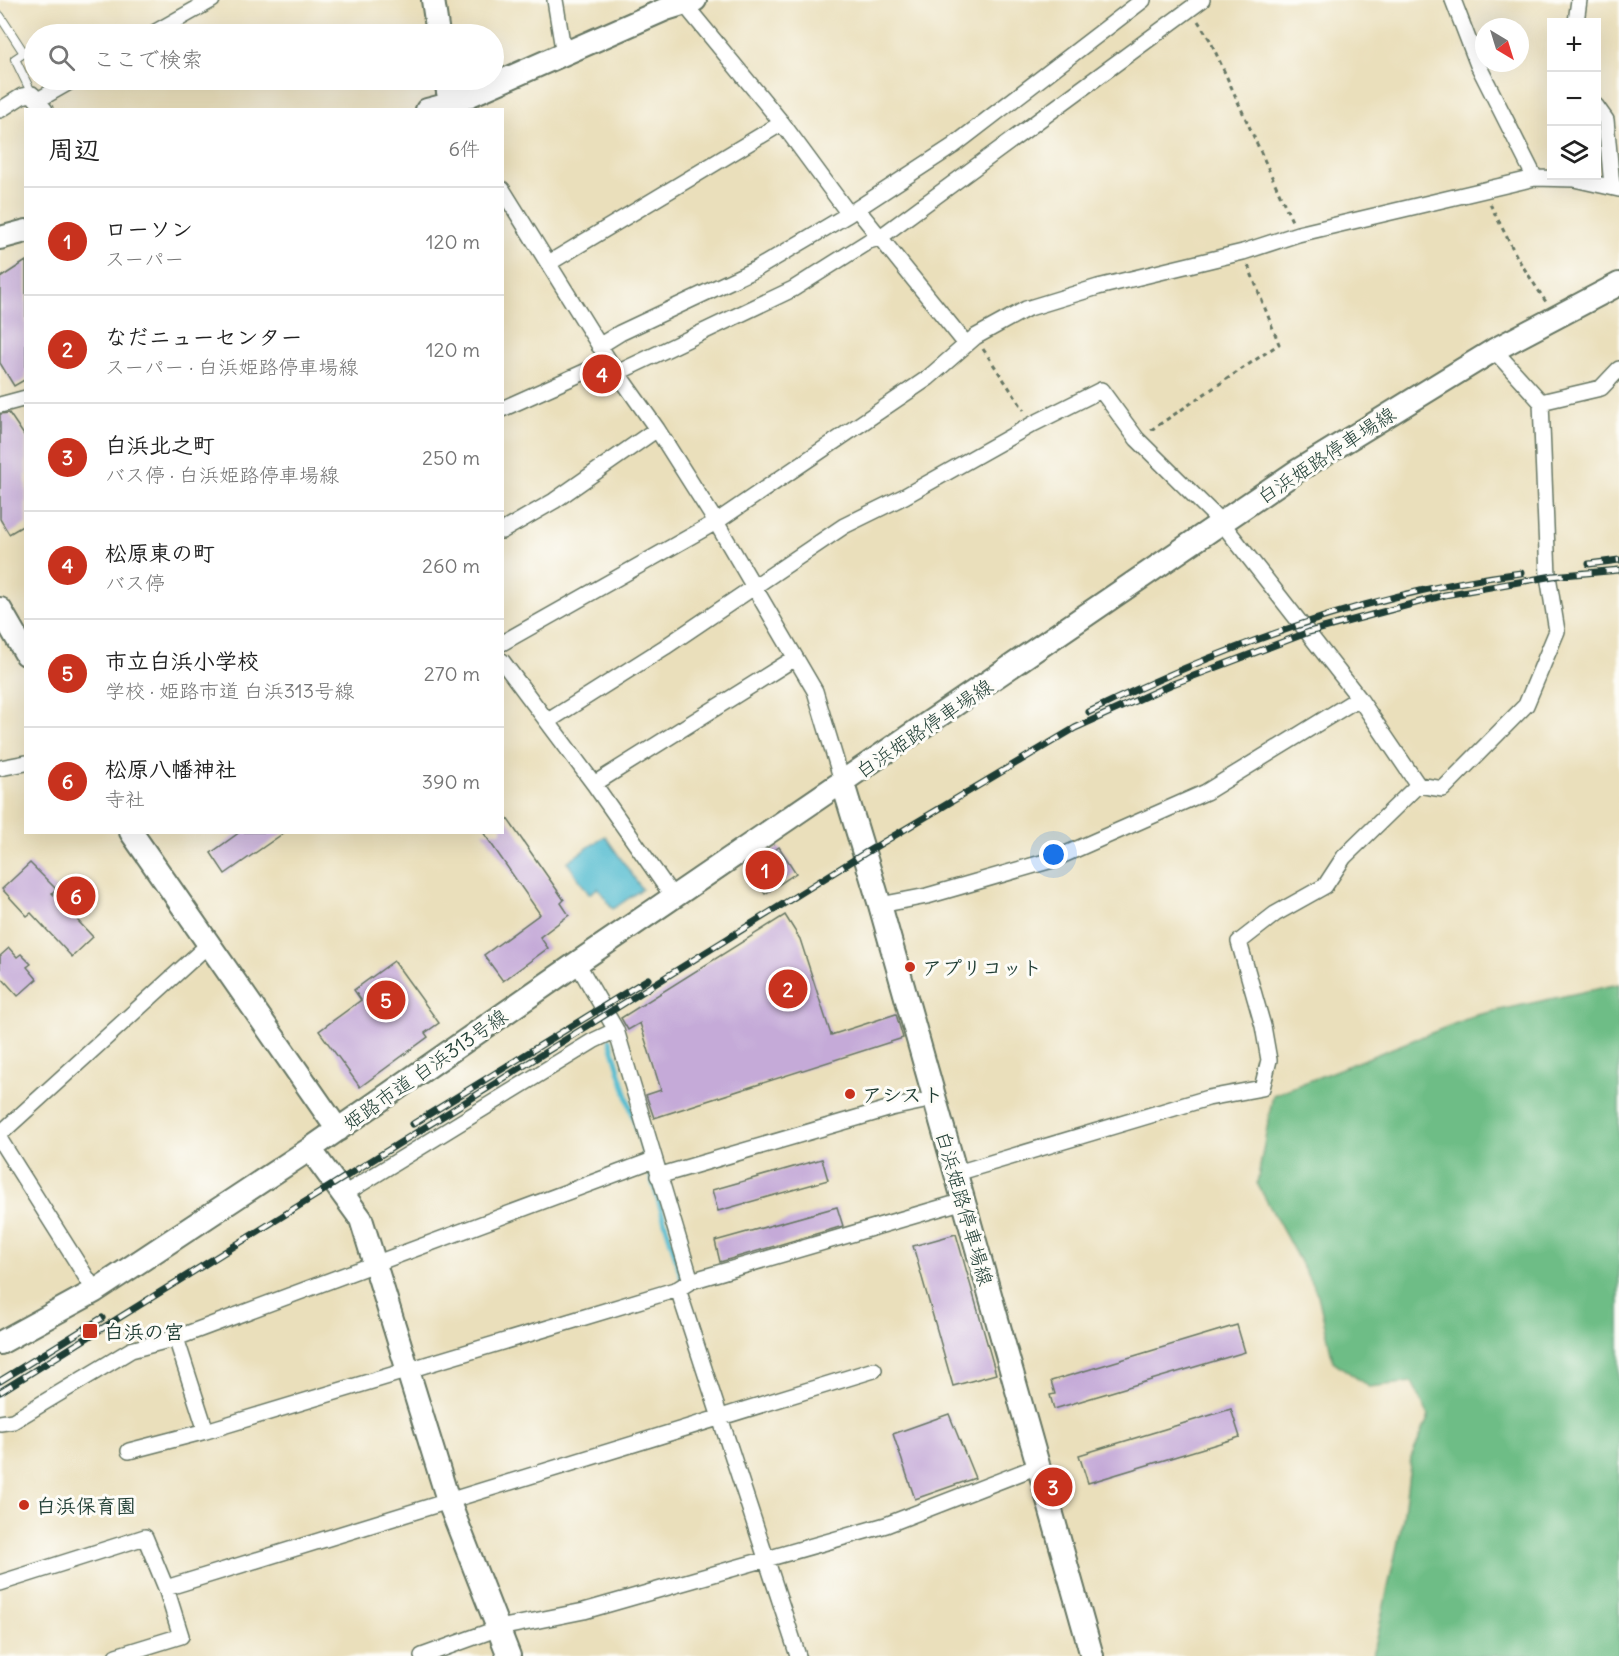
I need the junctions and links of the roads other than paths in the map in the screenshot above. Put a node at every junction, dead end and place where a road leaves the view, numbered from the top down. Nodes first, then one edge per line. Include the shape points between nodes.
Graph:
1 (212, 0) edge
2 (433, 0) edge
3 (555, 0) edge
4 (1143, 0) edge
5 (1453, 0) edge
6 (1579, 0) edge
7 (678, 3) edge
8 (1192, 3) edge
9 (0, 16) edge
10 (1577, 18) edge
11 (170, 24) edge
12 (437, 24) edge
13 (24, 53) edge
14 (24, 53) edge
15 (564, 55) junction
16 (24, 75) edge
17 (504, 83) edge
18 (56, 90) edge
19 (448, 90) edge
20 (489, 90) edge
21 (38, 101) edge
22 (452, 107) edge
23 (0, 110) edge
24 (1601, 113) edge
25 (782, 123) junction
26 (1535, 178) junction
27 (1615, 187) edge
28 (504, 192) edge
29 (853, 212) junction
30 (24, 232) edge
31 (0, 238) edge
32 (879, 238) junction
33 (549, 263) junction
34 (1619, 284) edge
35 (971, 340) junction
36 (599, 345) junction
37 (1494, 350) junction
38 (613, 367) junction
39 (1619, 369) edge
40 (24, 399) edge
41 (1541, 402) junction
42 (0, 405) edge
43 (504, 408) edge
44 (657, 429) junction
45 (716, 522) junction
46 (1222, 523) junction
47 (504, 530) edge
48 (753, 586) junction
49 (0, 609) edge
50 (23, 642) edge
51 (504, 643) edge
52 (795, 658) junction
53 (504, 664) edge
54 (1359, 698) junction
55 (548, 721) junction
56 (24, 763) edge
57 (0, 768) edge
58 (594, 783) junction
59 (843, 784) junction
60 (1419, 785) junction
61 (132, 834) edge
62 (673, 897) junction
63 (880, 905) junction
64 (209, 944) junction
65 (577, 963) junction
66 (616, 1030) junction
67 (934, 1099) junction
68 (338, 1130) junction
69 (0, 1134) edge
70 (0, 1140) edge
71 (310, 1149) junction
72 (653, 1160) junction
73 (957, 1173) junction
74 (658, 1176) junction
75 (344, 1194) junction
76 (964, 1201) junction
77 (375, 1263) junction
78 (685, 1285) junction
79 (95, 1291) junction
80 (176, 1338) junction
81 (0, 1343) edge
82 (408, 1370) junction
83 (874, 1370) dead end
84 (719, 1418) junction
85 (0, 1423) edge
86 (206, 1431) junction
87 (129, 1451) dead end
88 (1038, 1466) junction
89 (448, 1500) junction
90 (765, 1558) junction
91 (0, 1583) edge
92 (166, 1588) junction
93 (499, 1628) junction
94 (116, 1656) edge
95 (422, 1656) edge
96 (508, 1656) edge
97 (798, 1656) edge
98 (1092, 1656) edge

1 - 11 street
2 - 12 street
3 - 15 street
4 - 29 street via 953,146
5 - 26 street via 1478,65
6 - 10 street
7 - 15 street
7 - 25 street
8 - 32 street
9 - 14 lane
13 - 16 lane via 15,59
15 - 17 street
18 - 21 street
19 - 22 street
20 - 22 street
21 - 23 street via 22,96
24 - 27 street via 1606,120
25 - 29 street
25 - 33 street
26 - 27 street via 1574,179
26 - 35 street via 1298,234 1243,252 1098,287 1026,309
28 - 33 street
29 - 32 street
29 - 36 street via 756,269
30 - 31 street
32 - 35 street
32 - 38 street via 868,241 793,289
33 - 36 street
34 - 37 street, 白浜姫路停車場線
35 - 45 street via 928,378
36 - 38 street
37 - 41 street
37 - 46 street, 白浜姫路停車場線 via 1297,471
38 - 43 street
38 - 44 street
39 - 41 street via 1601,388
40 - 42 street
41 - 60 street via 1548,576 1557,631 1526,705 1443,789
44 - 45 street
44 - 47 street via 554,501
45 - 48 street
45 - 51 street
46 - 48 street via 1137,439 1101,390 844,526
46 - 54 street
46 - 59 street, 白浜姫路停車場線
48 - 52 street
48 - 55 street
49 - 50 street
52 - 58 street
52 - 59 street via 815,691
53 - 55 street
54 - 60 street
54 - 63 street via 1206,792 1052,860 927,896
55 - 58 street
56 - 57 street
58 - 62 street
59 - 62 street, 姫路市道 白浜313号線
59 - 63 street, 白浜姫路停車場線
60 - 73 street via 1344,857 1325,886 1275,914 1239,942 1269,1060 1262,1088 1208,1098
61 - 64 street
62 - 65 street, 姫路市道 白浜313号線
63 - 67 street, 白浜姫路停車場線
64 - 68 street
64 - 69 street
65 - 66 street
65 - 68 street, 姫路市道 白浜313号線
66 - 72 street
66 - 75 street
67 - 73 street, 白浜姫路停車場線
67 - 74 street
68 - 71 street, 姫路市道 白浜313号線
70 - 79 street
71 - 75 street
71 - 79 street, 姫路市道 白浜313号線
72 - 74 street
72 - 77 street
73 - 76 street, 白浜姫路停車場線
74 - 78 street
75 - 77 street via 361,1219
76 - 78 street
76 - 88 street, 白浜姫路停車場線
77 - 80 street
77 - 82 street
78 - 82 street
78 - 84 street
79 - 81 street, 姫路市道 白浜313号線
80 - 85 street via 131,1350 13,1421
80 - 86 street
82 - 86 street
82 - 89 street
83 - 84 street
84 - 89 street
84 - 90 street
86 - 87 street
88 - 90 street via 886,1525
88 - 98 street, 白浜姫路停車場線
89 - 92 street
89 - 93 street
90 - 93 street via 584,1611
90 - 97 street
91 - 92 street via 146,1537
92 - 94 street via 181,1636
93 - 95 street
93 - 96 street

